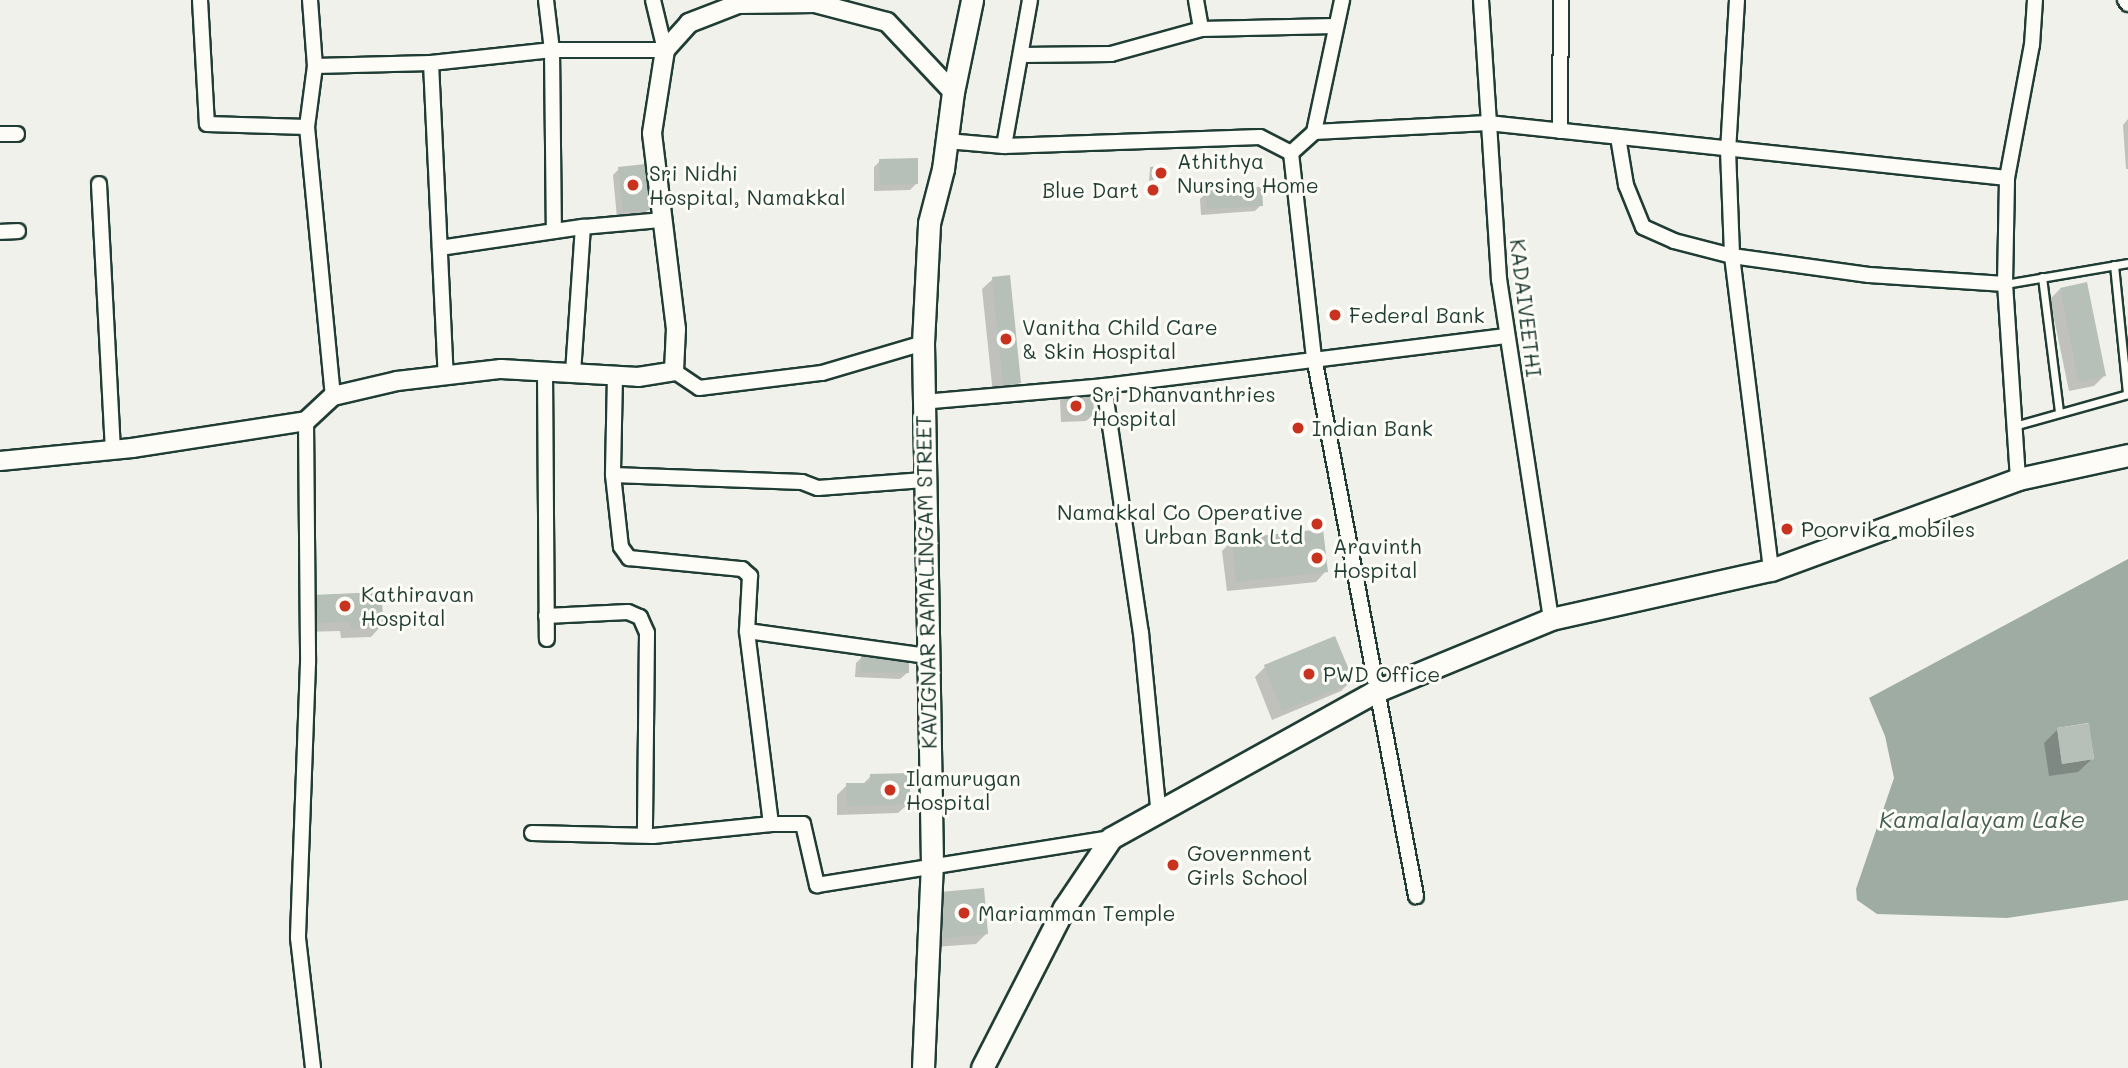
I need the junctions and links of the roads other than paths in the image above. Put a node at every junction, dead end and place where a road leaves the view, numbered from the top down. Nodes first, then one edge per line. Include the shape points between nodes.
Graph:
1 (200, 0) edge
2 (310, 0) edge
3 (546, 0) edge
4 (653, 0) edge
5 (972, 0) edge
6 (1030, 0) edge
7 (1196, 0) edge
8 (1342, 0) edge
9 (1481, 0) edge
10 (1561, 0) edge
11 (1737, 0) edge
12 (2035, 0) edge
13 (738, 2) edge
14 (857, 7) edge
15 (1335, 26) junction
16 (1201, 29) junction
17 (552, 50) junction
18 (665, 50) junction
19 (1021, 55) junction
20 (430, 63) junction
21 (315, 66) junction
22 (953, 92) junction
23 (1488, 123) junction
24 (307, 127) junction
25 (1560, 131) junction
26 (1314, 132) junction
27 (0, 134) edge
28 (17, 134) dead end
29 (1618, 137) junction
30 (947, 141) junction
31 (1004, 146) junction
32 (1728, 150) junction
33 (1291, 153) junction
34 (2007, 178) junction
35 (99, 184) dead end
36 (662, 220) junction
37 (583, 227) junction
38 (18, 231) dead end
39 (554, 231) junction
40 (0, 232) edge
41 (440, 248) junction
42 (1732, 256) junction
43 (2128, 263) edge
44 (2114, 265) junction
45 (2042, 277) junction
46 (2005, 284) junction
47 (1507, 336) junction
48 (923, 343) junction
49 (1314, 357) junction
50 (674, 371) junction
51 (545, 372) junction
52 (573, 373) junction
53 (446, 376) junction
54 (615, 376) junction
55 (1104, 386) junction
56 (2127, 394) edge
57 (333, 396) junction
58 (922, 402) junction
59 (2059, 411) junction
60 (306, 421) junction
61 (2011, 427) junction
62 (113, 450) junction
63 (2128, 455) edge
64 (0, 461) edge
65 (613, 475) junction
66 (2018, 479) junction
67 (923, 480) junction
68 (1771, 570) junction
69 (546, 616) junction
70 (1551, 619) junction
71 (747, 631) junction
72 (547, 639) dead end
73 (927, 656) junction
74 (1374, 692) junction
75 (1159, 815) junction
76 (771, 824) junction
77 (532, 833) dead end
78 (645, 835) junction
79 (1111, 838) junction
80 (932, 864) junction
81 (1416, 896) dead end
82 (313, 1068) edge
83 (923, 1068) edge
84 (982, 1068) edge

1 - 24 street via 207,124
2 - 21 street
3 - 17 street
4 - 18 street
5 - 22 main road, KAVIGNAR RAMALINGAM STREET
6 - 19 street
7 - 16 street
8 - 15 street
9 - 23 street, KADAIVEETHI
10 - 25 street
11 - 32 street
12 - 34 street via 2032,46
13 - 14 street
13 - 18 street via 689,23
14 - 22 street via 887,22
15 - 16 street
15 - 26 street
16 - 19 street via 1111,54
17 - 18 street
17 - 20 street
17 - 39 street
18 - 36 street via 652,133
19 - 31 street
20 - 21 street
20 - 41 street
21 - 24 street
22 - 30 main road, KAVIGNAR RAMALINGAM STREET
23 - 25 street
23 - 26 street
23 - 47 street, KADAIVEETHI
24 - 57 street
25 - 29 street
26 - 33 street
27 - 28 street
29 - 32 street
29 - 42 street via 1626,185 1643,227 1674,241
30 - 31 street
30 - 48 main road, KAVIGNAR RAMALINGAM STREET via 929,223
31 - 33 street via 1261,137
32 - 34 street
32 - 42 street
33 - 49 street
34 - 46 street
35 - 62 street
36 - 37 street
36 - 50 street via 676,329
37 - 39 street
37 - 52 street
38 - 40 street
39 - 41 street
41 - 53 street
42 - 46 street via 1869,275
42 - 68 street
43 - 44 lane
44 - 45 lane
44 - 56 lane
45 - 46 lane
45 - 59 lane
46 - 61 street
47 - 49 street
47 - 70 street, KADAIVEETHI
48 - 50 street via 822,373 699,388
48 - 58 main road, KAVIGNAR RAMALINGAM STREET
49 - 55 street
49 - 74 street
50 - 54 street
51 - 52 street
51 - 53 street via 501,369
51 - 69 street
52 - 54 street
53 - 57 street
54 - 65 street
55 - 58 street
55 - 75 street via 1141,633
56 - 59 lane
57 - 60 street
58 - 67 main road, KAVIGNAR RAMALINGAM STREET
59 - 61 lane
60 - 62 street
60 - 82 street via 308,663 299,938
61 - 66 street
62 - 64 street
63 - 66 main road
65 - 67 street via 802,482 818,488
65 - 71 street via 621,547 629,558 742,569 750,576
66 - 68 main road
67 - 73 main road, KAVIGNAR RAMALINGAM STREET
68 - 70 main road
69 - 72 street
69 - 78 street via 628,612 640,617 647,633
70 - 74 main road
71 - 73 street
71 - 76 street
73 - 80 main road, KAVIGNAR RAMALINGAM STREET
74 - 75 main road
74 - 81 street
75 - 79 main road
76 - 78 street via 726,832
76 - 80 street via 803,824 817,885
77 - 78 street
79 - 80 street
79 - 84 main road via 1064,908
80 - 83 main road, KAVIGNAR RAMALINGAM STREET

